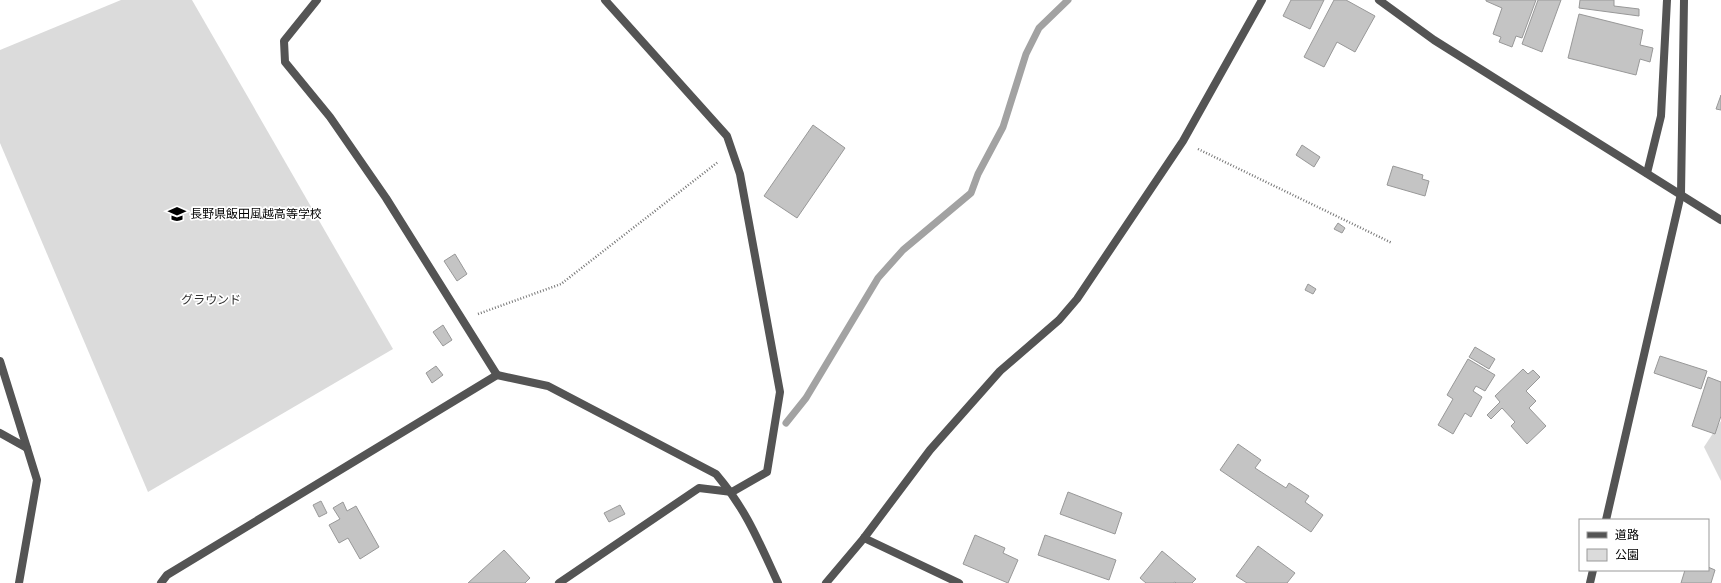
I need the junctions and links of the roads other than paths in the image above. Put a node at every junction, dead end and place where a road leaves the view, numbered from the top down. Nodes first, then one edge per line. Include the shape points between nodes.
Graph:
1 (317, 0) edge
2 (605, 0) edge
3 (1262, 0) edge
4 (1379, 0) edge
5 (1667, 0) edge
6 (1684, 0) edge
7 (1647, 173) junction
8 (1681, 194) junction
9 (1721, 220) edge
10 (0, 361) edge
11 (497, 375) junction
12 (0, 433) edge
13 (27, 448) junction
14 (732, 492) junction
15 (1606, 519) edge
16 (864, 538) junction
17 (1593, 571) edge
18 (19, 583) edge
19 (161, 583) edge
20 (559, 583) edge
21 (778, 583) edge
22 (826, 583) edge
23 (959, 583) edge
24 (1590, 583) edge

1 - 11 street via 284,41 285,62 334,123 386,198
2 - 14 street via 727,136 740,174 780,392 768,472
3 - 16 street via 1183,141 1077,299 1059,320 1000,371 930,450
4 - 7 street via 1434,40
5 - 7 street via 1662,116
6 - 8 street
7 - 8 street
8 - 9 street
8 - 15 street
10 - 13 street
11 - 14 street via 548,386 716,474
11 - 19 street via 167,575
12 - 13 street
13 - 18 street via 37,480
14 - 20 street via 700,488
14 - 21 street via 752,524
16 - 22 street
16 - 23 street
17 - 24 street

